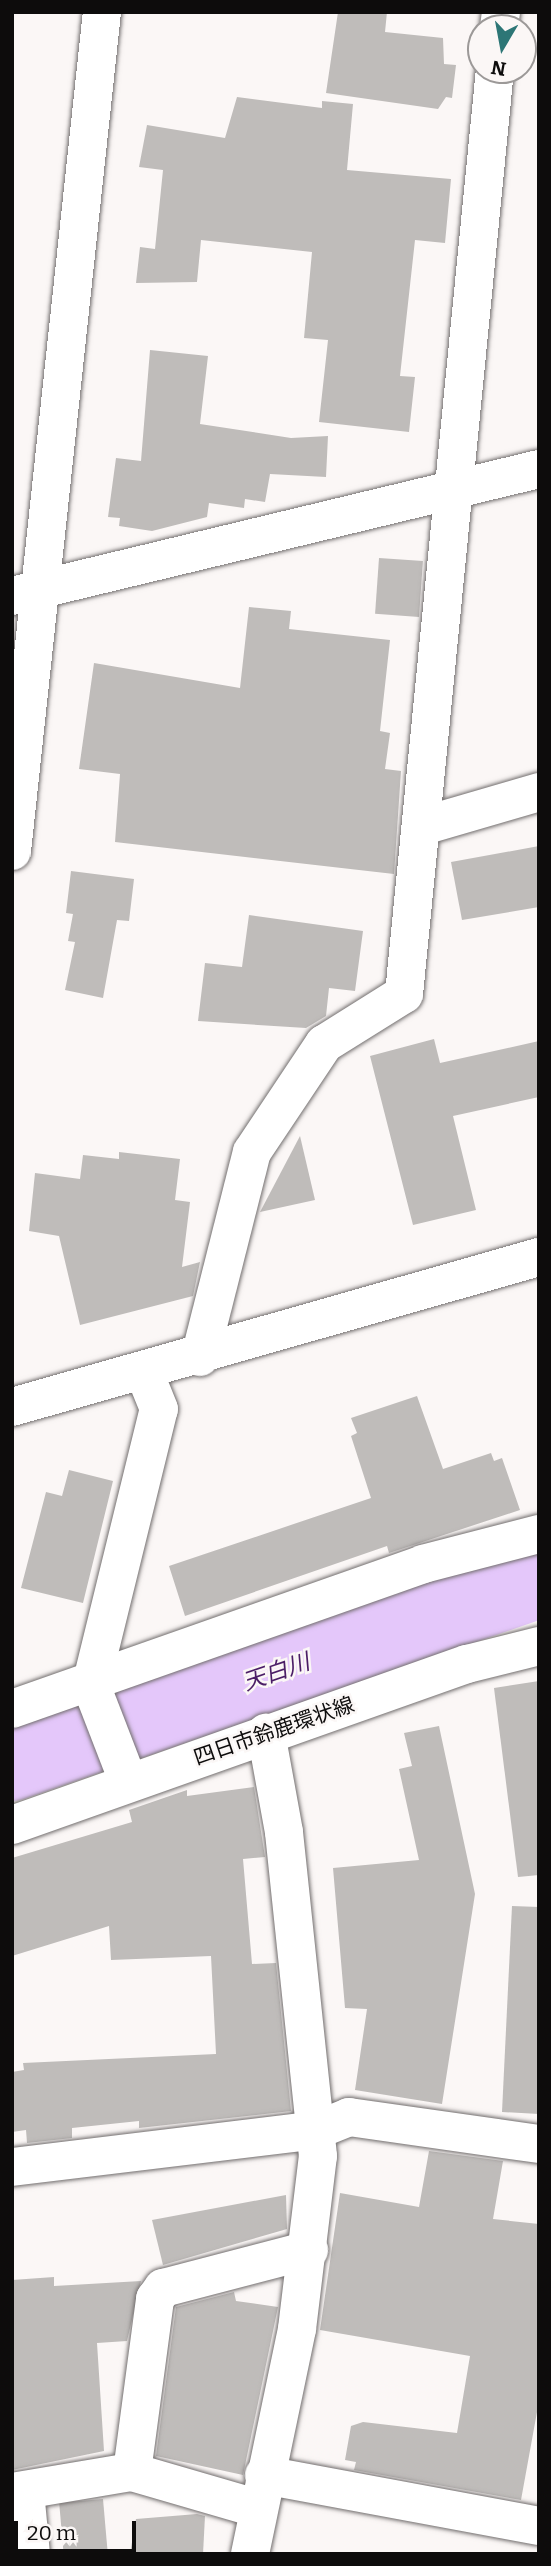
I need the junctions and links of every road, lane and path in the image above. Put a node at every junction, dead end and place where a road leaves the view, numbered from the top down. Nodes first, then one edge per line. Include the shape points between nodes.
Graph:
1 (102, 12) edge
2 (494, 84) edge
3 (539, 469) edge
4 (454, 493) junction
5 (27, 593) edge
6 (539, 792) edge
7 (423, 826) junction
8 (12, 852) edge
9 (539, 1257) edge
10 (200, 1357) junction
11 (144, 1372) junction
12 (12, 1407) edge
13 (539, 1534) edge
14 (539, 1646) edge
15 (92, 1685) junction
16 (12, 1709) edge
17 (266, 1733) junction
18 (128, 1781) junction
19 (12, 1825) edge
20 (317, 2130) junction
21 (539, 2144) edge
22 (12, 2166) edge
23 (309, 2250) junction
24 (132, 2472) junction
25 (19, 2491) edge
26 (260, 2492) junction
27 (538, 2517) edge
28 (31, 2554) edge
29 (250, 2554) edge

1 - 5 street
2 - 4 street
3 - 4 street
4 - 5 street
4 - 7 street
5 - 8 street
6 - 7 street
7 - 10 street via 404,995 324,1044 252,1152
9 - 10 street
10 - 11 street
11 - 12 street
11 - 15 street via 159,1409
13 - 15 street via 423,1563
14 - 17 street, 四日市鈴鹿環状線
15 - 16 street
15 - 18 street
17 - 18 street, 四日市鈴鹿環状線
17 - 20 street
18 - 19 street, 四日市鈴鹿環状線
20 - 21 street via 349,2117
20 - 22 street
20 - 23 street
23 - 24 street via 163,2288 155,2299
23 - 26 street
24 - 25 street
24 - 26 street
25 - 28 street
26 - 27 street
26 - 29 street

